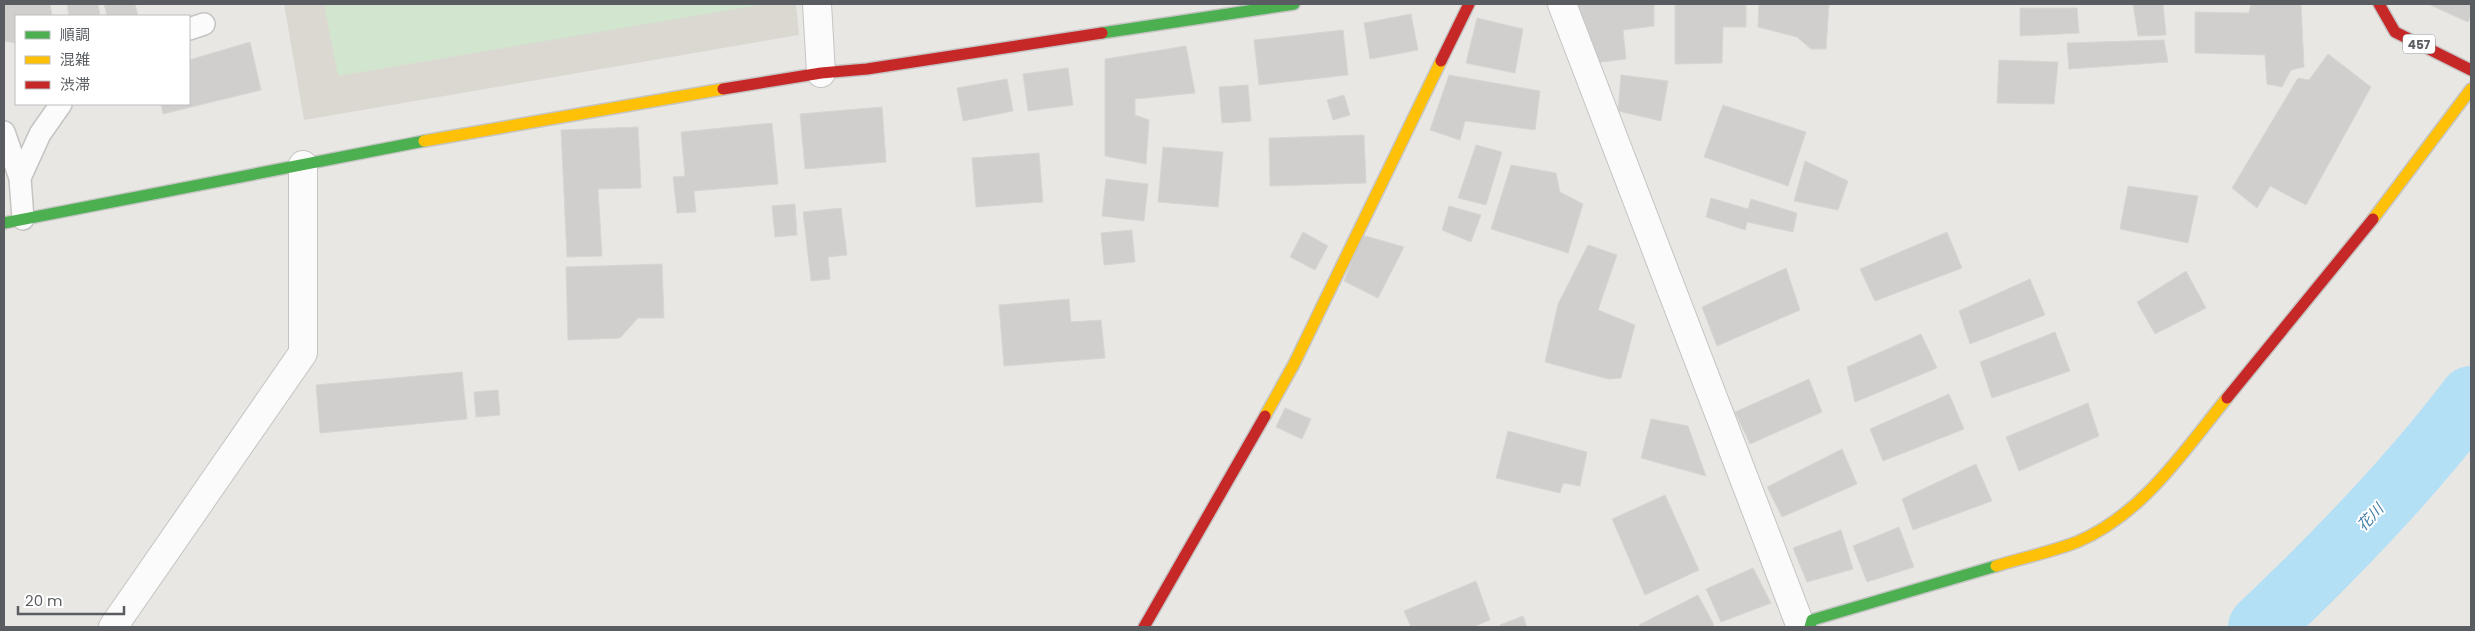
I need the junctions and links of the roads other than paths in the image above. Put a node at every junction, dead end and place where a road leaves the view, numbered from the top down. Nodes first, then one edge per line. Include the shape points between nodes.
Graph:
1 (817, 4) edge
2 (1294, 4) edge
3 (1469, 4) edge
4 (1562, 4) edge
5 (2380, 4) edge
6 (2471, 70) edge
7 (821, 73) junction
8 (2471, 89) edge
9 (60, 105) edge
10 (4, 132) edge
11 (303, 165) junction
12 (20, 178) junction
13 (13, 221) edge
14 (113, 627) edge
15 (1144, 627) edge
16 (1801, 627) edge
17 (1810, 627) edge

1 - 7 street
2 - 7 main road via 867,69
3 - 15 main road via 1294,364
4 - 16 street
5 - 6 main road, 457 via 2395,32
7 - 11 main road via 476,131
8 - 17 main road via 2378,212 2151,492 2108,525 2076,542 1812,620
9 - 12 lane via 40,134
10 - 12 lane
11 - 13 main road
11 - 14 street via 303,353
12 - 13 lane

